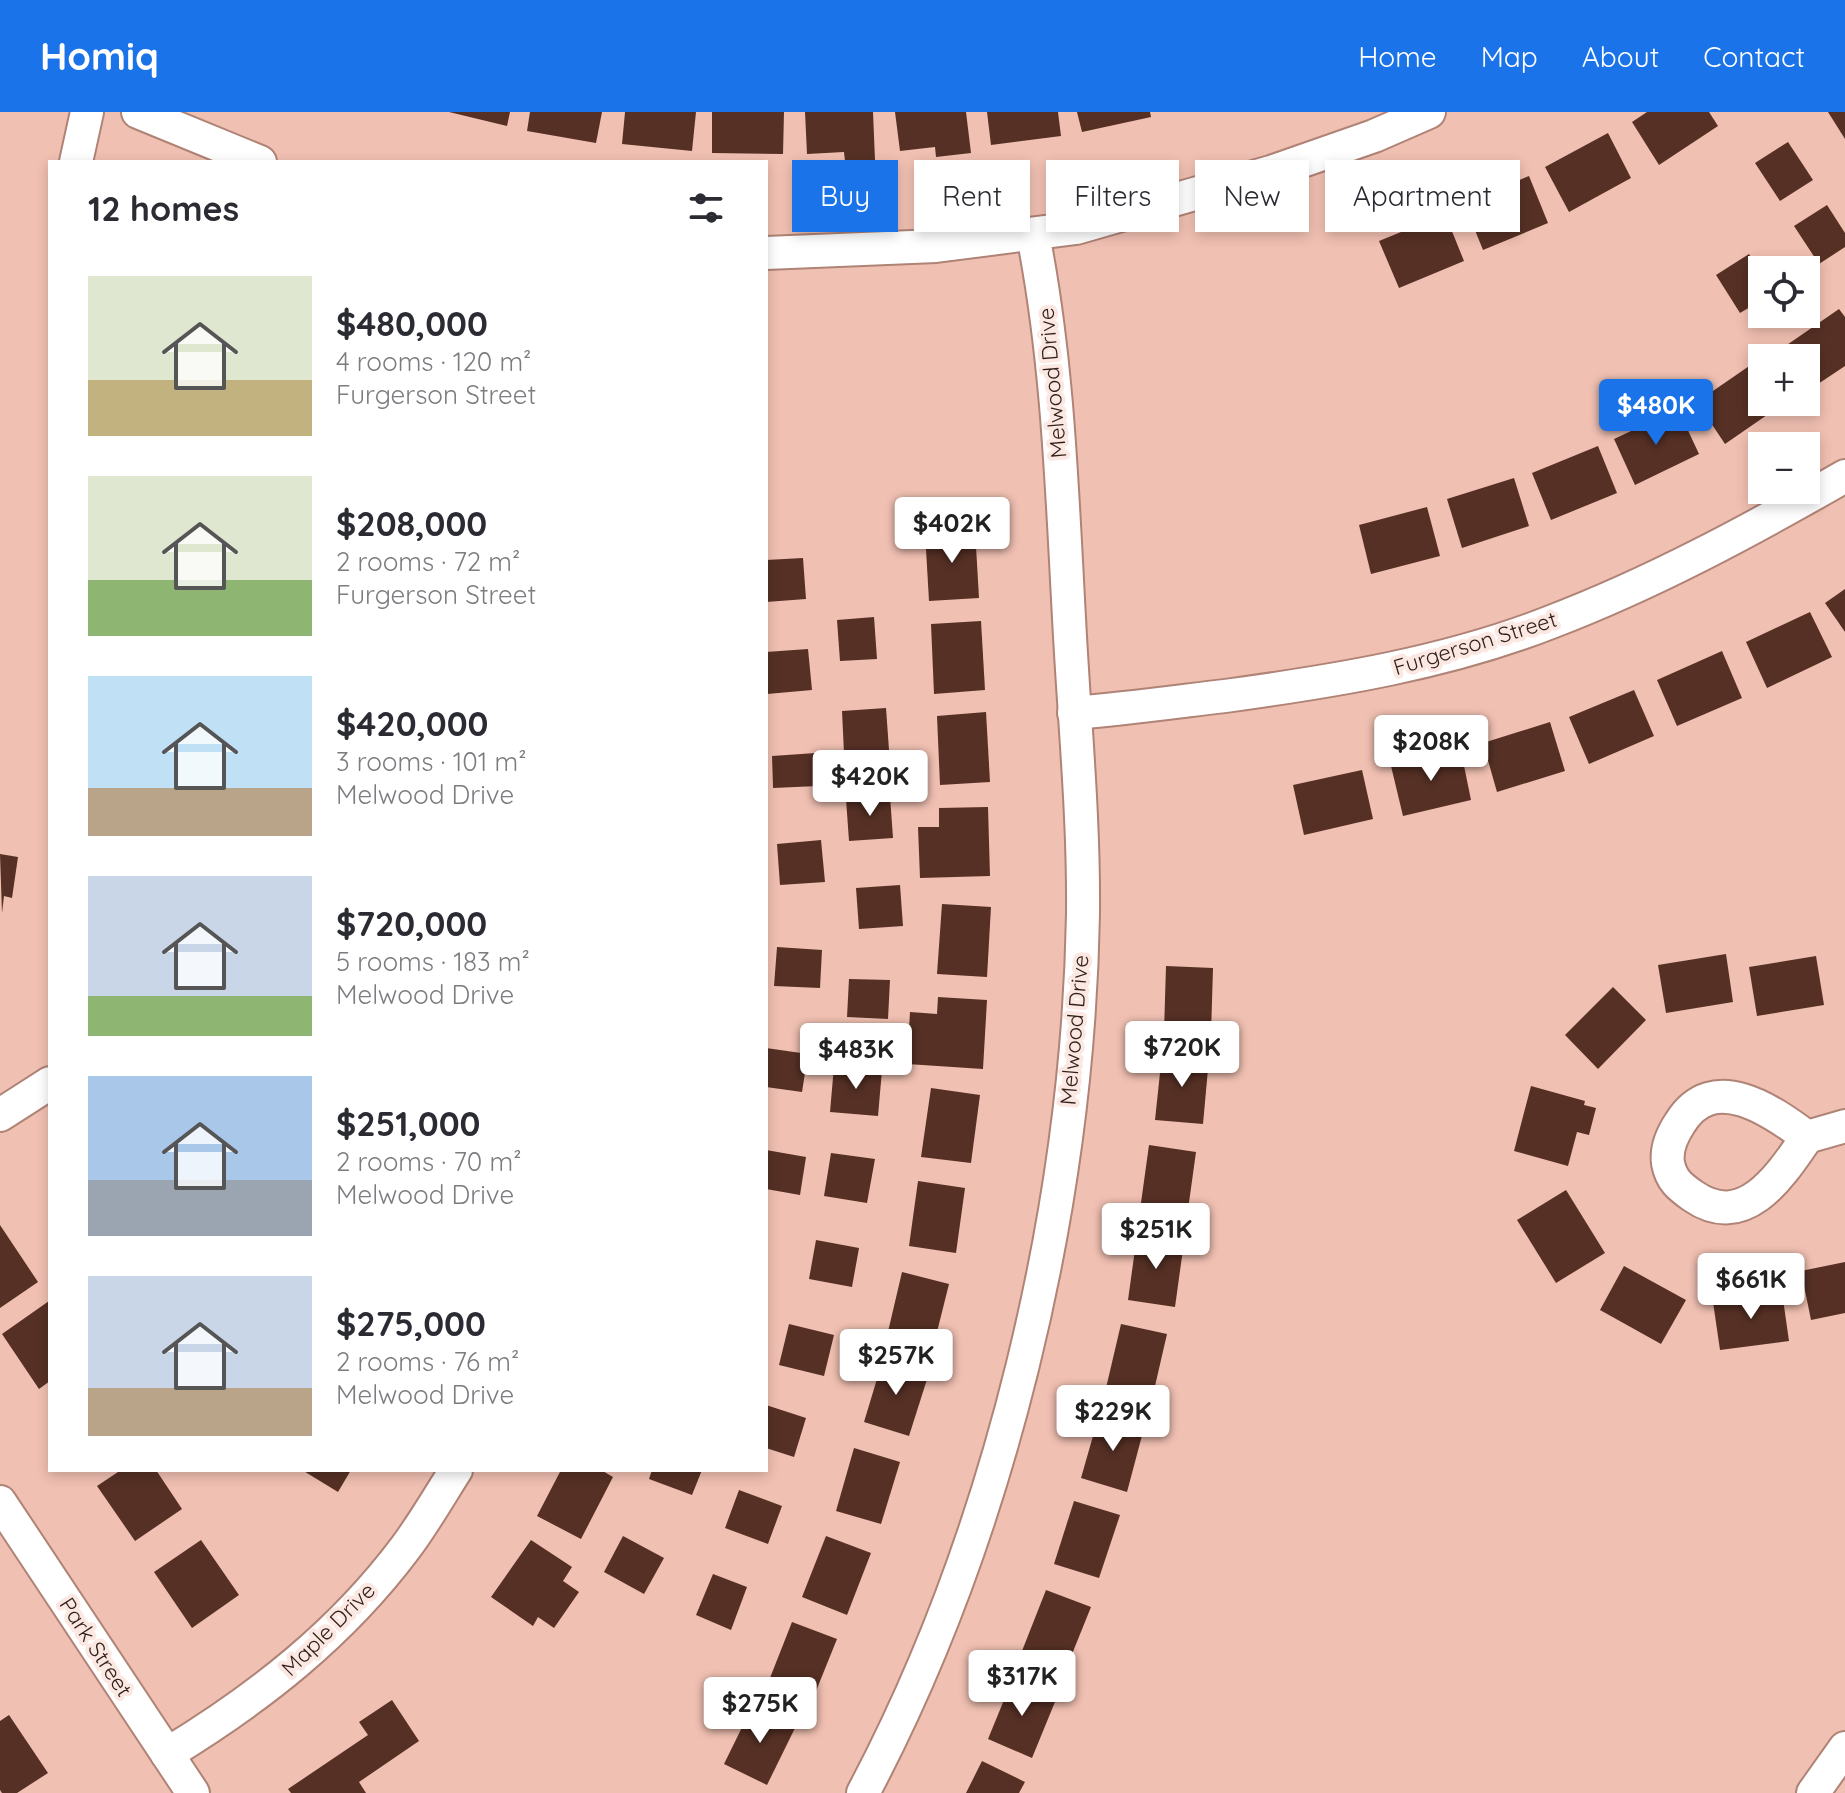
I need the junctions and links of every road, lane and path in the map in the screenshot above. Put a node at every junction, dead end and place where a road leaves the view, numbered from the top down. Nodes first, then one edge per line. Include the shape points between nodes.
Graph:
1 (87, 112) edge
2 (138, 112) edge
3 (1429, 112) edge
4 (76, 160) edge
5 (255, 160) edge
6 (1033, 235) junction
7 (768, 253) edge
8 (1845, 476) edge
9 (1074, 713) junction
10 (48, 1084) edge
11 (0, 1115) edge
12 (1845, 1126) edge
13 (1807, 1137) dead end
14 (455, 1472) edge
15 (0, 1502) edge
16 (1845, 1748) edge
17 (167, 1754) junction
18 (193, 1793) edge
19 (863, 1793) edge
20 (1813, 1793) edge

1 - 4 street
2 - 5 street
3 - 6 street via 1271,172 1076,228
6 - 7 street via 922,247
6 - 9 street, Melwood Drive via 1057,410
8 - 9 street, Furgerson Street via 1673,567 1551,622 1472,648 1315,684
9 - 19 street, Melwood Drive via 1083,822 1083,918 1075,1046 1048,1248 1021,1369 982,1504 923,1664
10 - 11 street
12 - 13 street
14 - 17 street, Maple Drive via 407,1546 346,1618 231,1715
15 - 17 street, Park Street
16 - 20 street
17 - 18 street, Park Street

